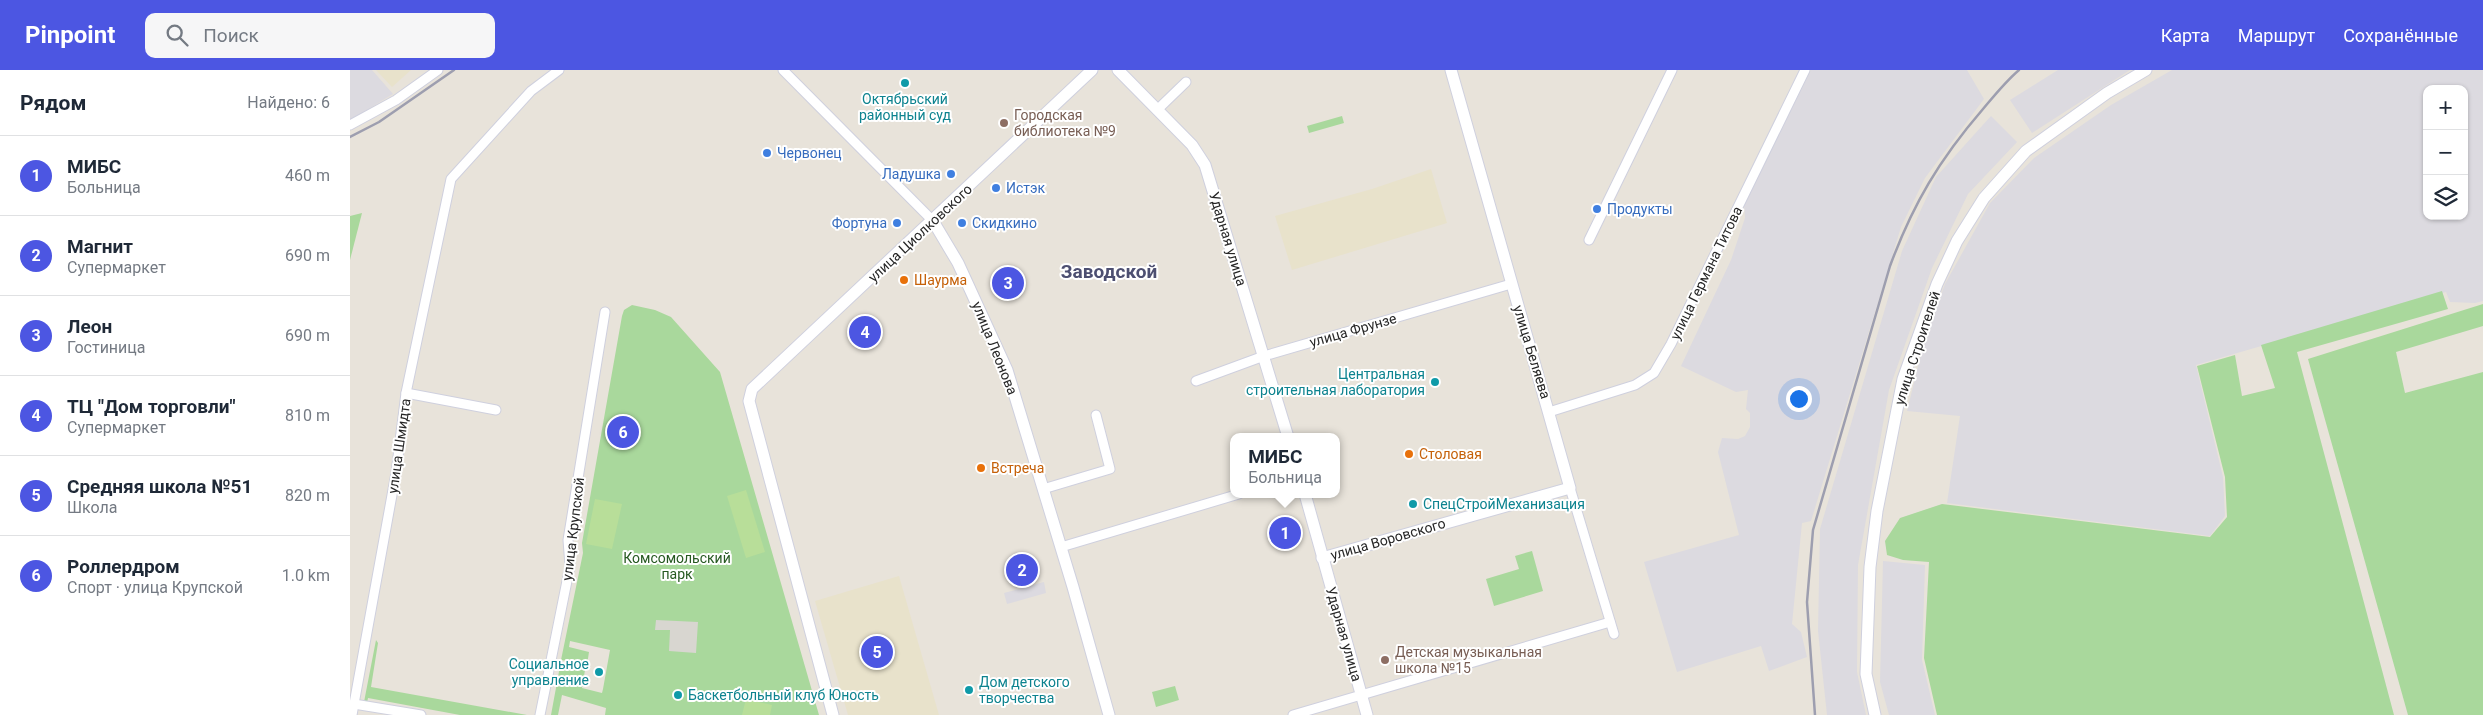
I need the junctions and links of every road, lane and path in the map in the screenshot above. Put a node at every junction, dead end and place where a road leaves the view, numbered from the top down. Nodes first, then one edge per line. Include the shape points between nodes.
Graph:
1 (438, 70) edge
2 (559, 70) edge
3 (783, 70) edge
4 (1092, 70) edge
5 (1118, 70) edge
6 (1451, 70) edge
7 (1672, 70) edge
8 (1805, 70) edge
9 (2146, 70) edge
10 (1186, 82) dead end
11 (1157, 110) junction
12 (350, 125) edge
13 (933, 221) junction
14 (1589, 240) dead end
15 (1511, 284) junction
16 (605, 312) dead end
17 (1264, 356) junction
18 (1196, 380) dead end
19 (406, 393) junction
20 (496, 410) dead end
21 (1549, 412) junction
22 (1096, 415) dead end
23 (1287, 433) edge
24 (1570, 488) junction
25 (1043, 489) junction
26 (1230, 497) edge
27 (1306, 498) edge
28 (1061, 547) junction
29 (1322, 558) junction
30 (1610, 622) junction
31 (1614, 634) dead end
32 (1361, 696) junction
33 (354, 704) junction
34 (352, 715) edge
35 (421, 715) edge
36 (540, 715) edge
37 (833, 715) edge
38 (1109, 715) edge
39 (1293, 715) edge
40 (1367, 715) edge
41 (1875, 715) edge

1 - 12 street via 396,100
2 - 19 street, улица Шмидта via 531,91 450,179
3 - 13 street, улица Леонова
4 - 13 main road, улица Циолковского
5 - 11 main road, Ударная улица
6 - 15 main road, улица Беляева
7 - 14 street
8 - 21 street, улица Германа Титова via 1654,373 1626,388
9 - 41 main road, улица Строителей via 2107,93 2026,151 1984,198 1957,240 1937,284 1904,380 1877,511 1870,567 1866,674
10 - 11 street
11 - 17 main road, Ударная улица via 1192,145 1205,165
13 - 25 main road, улица Леонова via 958,262 1007,370
13 - 37 main road, улица Циолковского via 752,389 749,396
15 - 17 street, улица Фрунзе
15 - 21 main road, улица Беляева
16 - 36 street, улица Крупской via 570,532 570,566
17 - 18 street, улица Фрунзе
17 - 23 main road, Ударная улица
19 - 20 street
19 - 33 street, улица Шмидта via 396,473
21 - 24 main road, улица Беляева
22 - 25 street via 1110,469
24 - 29 main road, улица Воровского
24 - 30 street, улица Беляева
25 - 28 main road, улица Леонова
26 - 28 street
27 - 29 main road, Ударная улица
28 - 38 main road, улица Леонова
29 - 32 main road, Ударная улица
30 - 31 street, улица Беляева
30 - 32 street
32 - 39 street
32 - 40 main road, Ударная улица
33 - 34 street, улица Шмидта
33 - 35 street

